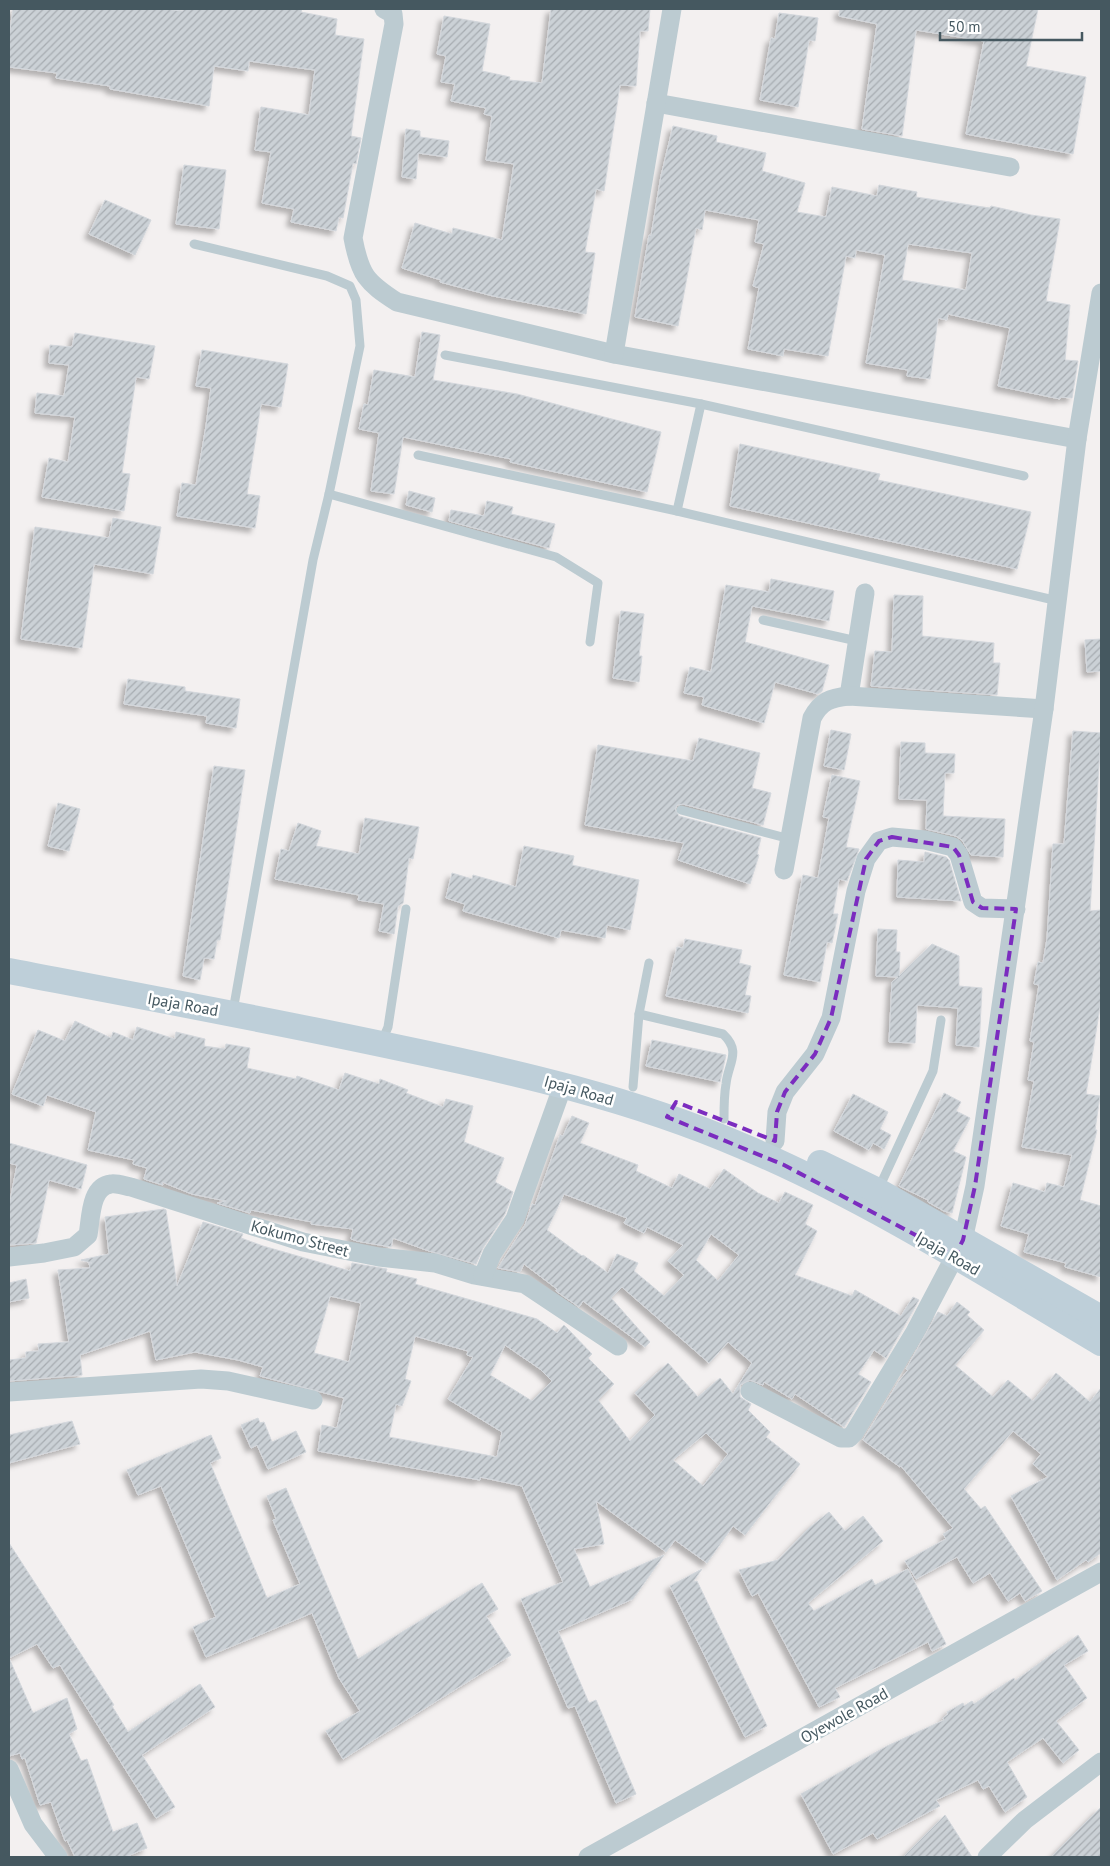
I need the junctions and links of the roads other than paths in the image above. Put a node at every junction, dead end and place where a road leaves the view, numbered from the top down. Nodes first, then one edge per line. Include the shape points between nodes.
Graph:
1 (672, 9) edge
2 (391, 11) edge
3 (656, 102) junction
4 (1010, 167) dead end
5 (194, 244) dead end
6 (1101, 293) edge
7 (614, 354) junction
8 (445, 355) dead end
9 (701, 404) junction
10 (1077, 439) junction
11 (418, 454) dead end
12 (1024, 476) dead end
13 (329, 494) junction
14 (677, 511) junction
15 (865, 593) dead end
16 (1058, 601) junction
17 (763, 620) dead end
18 (858, 641) junction
19 (590, 642) dead end
20 (849, 696) junction
21 (1044, 709) junction
22 (680, 810) dead end
23 (790, 840) junction
24 (784, 870) dead end
25 (406, 909) dead end
26 (1016, 909) junction
27 (9, 954) edge
28 (649, 964) dead end
29 (9, 971) edge
30 (234, 1004) junction
31 (639, 1014) junction
32 (941, 1020) dead end
33 (384, 1035) junction
34 (563, 1085) junction
35 (633, 1087) junction
36 (671, 1110) junction
37 (724, 1119) junction
38 (775, 1141) junction
39 (873, 1200) junction
40 (959, 1248) junction
41 (9, 1257) edge
42 (483, 1276) junction
43 (1101, 1318) edge
44 (1101, 1343) edge
45 (618, 1346) dead end
46 (750, 1391) dead end
47 (9, 1392) edge
48 (313, 1400) dead end
49 (1101, 1572) edge
50 (1101, 1762) edge
51 (9, 1769) edge
52 (58, 1857) edge
53 (588, 1857) edge
54 (987, 1857) edge

1 - 3 street
2 - 7 street via 394,24 353,238 358,265 374,287 397,302
3 - 4 street
3 - 7 street
5 - 13 lane via 327,276 350,286 356,300 360,346
6 - 10 street
7 - 10 street
8 - 9 lane
9 - 12 lane
9 - 14 lane
10 - 16 street
11 - 14 lane
13 - 19 lane via 556,556 598,583
13 - 30 lane via 313,560
14 - 16 lane
15 - 18 street
16 - 21 street
17 - 18 lane
18 - 20 street
20 - 21 street
20 - 23 street via 825,701 812,718
21 - 26 street
22 - 23 lane
23 - 24 street
25 - 33 lane
26 - 38 street via 982,908 973,902 959,855 953,847 925,840 892,838 879,841 866,859 856,891 831,1018 815,1054 785,1092 777,1112
26 - 40 street via 975,1186
27 - 30 main road, Ipaja Road
28 - 31 lane
29 - 30 main road, Ipaja Road
30 - 33 main road, Ipaja Road
31 - 35 lane
31 - 37 lane via 723,1034 731,1041 734,1052 726,1083
32 - 39 lane via 933,1071
33 - 34 main road, Ipaja Road
33 - 35 main road, Ipaja Road via 556,1065
34 - 36 main road, Ipaja Road
34 - 42 street via 515,1220 492,1254
35 - 36 main road, Ipaja Road
36 - 37 main road, Ipaja Road
36 - 39 main road, Ipaja Road via 742,1145
37 - 38 main road, Ipaja Road
38 - 39 main road, Ipaja Road
39 - 40 main road, Ipaja Road
40 - 43 main road, Ipaja Road
40 - 44 main road, Ipaja Road
40 - 46 street via 915,1332 849,1438 841,1438
41 - 42 street, Kokumo Street via 74,1246 88,1235 94,1197 101,1187 112,1184 131,1187 303,1242 379,1257 435,1263
42 - 45 street, Kokumo Street via 525,1284
47 - 48 street via 201,1379 228,1381
49 - 53 street, Oyewole Road
50 - 54 street via 1025,1820
51 - 52 street via 33,1824

